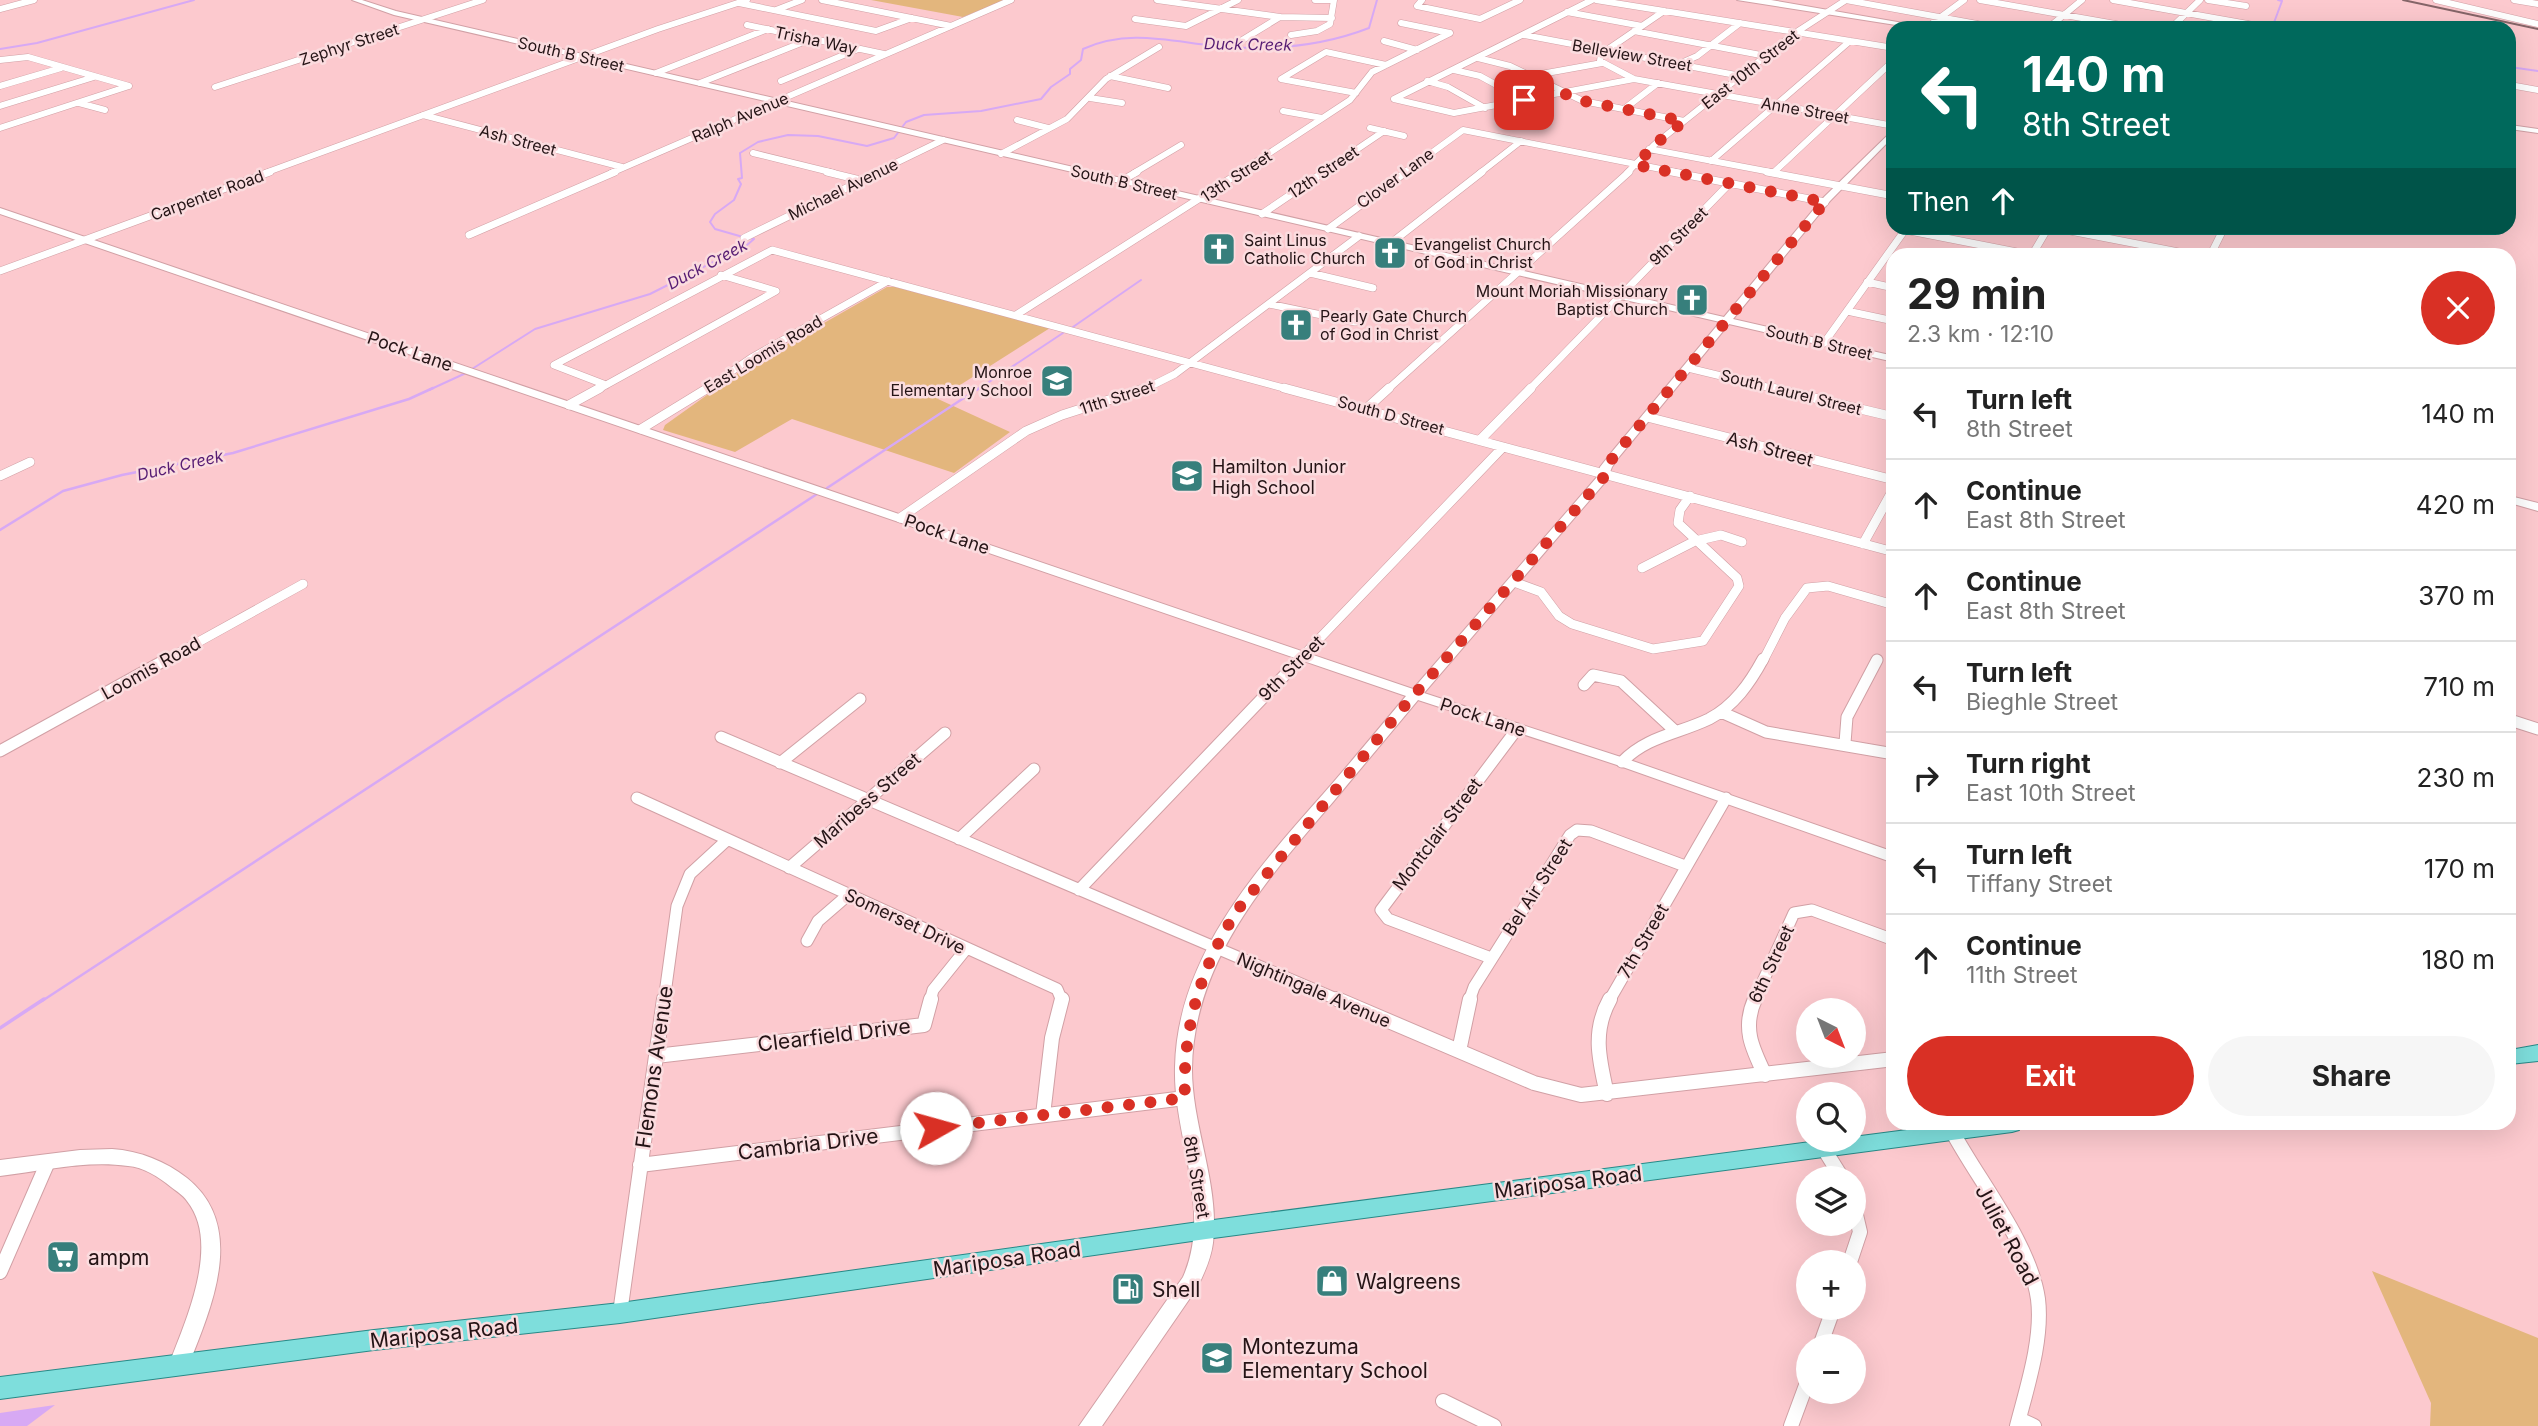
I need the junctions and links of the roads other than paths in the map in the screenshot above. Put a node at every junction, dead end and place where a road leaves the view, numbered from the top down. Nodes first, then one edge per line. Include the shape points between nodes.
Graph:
1 (34, 0) edge
2 (355, 0) edge
3 (483, 0) edge
4 (747, 0) edge
5 (802, 0) edge
6 (822, 0) edge
7 (1011, 0) edge
8 (1157, 0) edge
9 (1238, 0) edge
10 (1314, 0) edge
11 (1334, 0) edge
12 (1422, 0) edge
13 (1520, 0) edge
14 (1594, 0) edge
15 (1741, 0) edge
16 (1759, 0) edge
17 (1846, 0) edge
18 (1964, 0) edge
19 (1980, 0) edge
20 (2082, 0) edge
21 (2113, 0) edge
22 (2200, 0) edge
23 (2208, 0) edge
24 (2514, 0) edge
25 (2435, 1) edge
26 (739, 3) junction
27 (2538, 4) edge
28 (2245, 6) dead end
29 (0, 9) edge
30 (1221, 9) junction
31 (776, 10) junction
32 (1664, 11) junction
33 (1440, 12) junction
34 (1567, 12) junction
35 (1827, 13) junction
36 (2188, 13) junction
37 (2064, 15) junction
38 (1432, 16) dead end
39 (1280, 17) junction
40 (1940, 17) junction
41 (912, 18) junction
42 (1332, 18) junction
43 (424, 19) junction
44 (1135, 19) dead end
45 (1424, 20) dead end
46 (1935, 21) edge
47 (1961, 21) edge
48 (2057, 21) edge
49 (2098, 21) edge
50 (2179, 21) edge
51 (2232, 21) edge
52 (1886, 22) edge
53 (1401, 23) dead end
54 (1740, 23) junction
55 (1415, 24) junction
56 (1886, 24) edge
57 (2538, 24) edge
58 (747, 25) dead end
59 (951, 26) junction
60 (1642, 26) junction
61 (768, 29) junction
62 (1634, 32) junction
63 (1796, 32) junction
64 (1291, 35) dead end
65 (1524, 35) junction
66 (811, 39) junction
67 (1384, 41) dead end
68 (1850, 41) junction
69 (1239, 42) dead end
70 (1710, 46) junction
71 (1159, 47) dead end
72 (1886, 47) edge
73 (858, 49) junction
74 (1417, 50) junction
75 (1606, 50) junction
76 (884, 54) junction
77 (1766, 55) junction
78 (582, 56) junction
79 (1478, 58) junction
80 (0, 60) edge
81 (1602, 62) junction
82 (1679, 64) junction
83 (1386, 65) junction
84 (1886, 67) edge
85 (61, 68) junction
86 (1453, 69) junction
87 (656, 73) junction
88 (1110, 76) junction
89 (1530, 76) junction
90 (1741, 76) junction
91 (97, 77) junction
92 (1634, 79) junction
93 (781, 81) dead end
94 (1427, 81) junction
95 (700, 83) junction
96 (1658, 83) junction
97 (0, 86) edge
98 (2516, 86) edge
99 (215, 87) dead end
100 (1168, 88) dead end
101 (2538, 90) edge
102 (1356, 93) junction
103 (1563, 93) junction
104 (1717, 94) junction
105 (1090, 99) junction
106 (1524, 100) junction
107 (776, 101) junction
108 (79, 103) junction
109 (1122, 103) dead end
110 (1776, 105) junction
111 (0, 106) edge
112 (1485, 108) junction
113 (1624, 109) junction
114 (106, 110) dead end
115 (1283, 111) dead end
116 (423, 115) junction
117 (1834, 115) junction
118 (1322, 118) junction
119 (1017, 120) dead end
120 (1684, 121) junction
121 (1886, 126) edge
122 (2516, 126) edge
123 (0, 128) edge
124 (1048, 128) junction
125 (1370, 128) dead end
126 (2538, 130) edge
127 (1384, 131) junction
128 (1405, 136) dead end
129 (1886, 137) edge
130 (943, 140) junction
131 (1521, 141) junction
132 (1181, 145) dead end
133 (1649, 149) junction
134 (753, 153) dead end
135 (1000, 154) junction
136 (1711, 161) junction
137 (1636, 165) junction
138 (622, 167) junction
139 (1773, 173) junction
140 (860, 180) junction
141 (1121, 181) junction
142 (1730, 183) junction
143 (1840, 186) junction
144 (1886, 195) edge
145 (1198, 199) junction
146 (1825, 202) junction
147 (0, 211) edge
148 (1262, 214) junction
149 (1328, 229) junction
150 (469, 235) dead end
151 (1930, 235) edge
152 (2091, 235) edge
153 (1359, 236) junction
154 (744, 238) dead end
155 (85, 240) junction
156 (1391, 243) junction
157 (1996, 248) edge
158 (2158, 248) edge
159 (1886, 261) edge
160 (0, 271) edge
161 (1518, 272) junction
162 (1310, 273) junction
163 (721, 275) junction
164 (888, 281) junction
165 (1867, 282) junction
166 (1886, 286) edge
167 (1373, 288) dead end
168 (1620, 296) junction
169 (1269, 304) junction
170 (1847, 311) junction
171 (1016, 315) junction
172 (1886, 319) edge
173 (1728, 321) junction
174 (1355, 322) dead end
175 (1824, 343) junction
176 (1886, 357) edge
177 (1194, 362) junction
178 (1688, 368) junction
179 (606, 385) junction
180 (569, 405) junction
181 (1367, 408) junction
182 (1886, 415) edge
183 (1647, 417) junction
184 (641, 429) junction
185 (1480, 440) junction
186 (1503, 447) junction
187 (30, 462) dead end
188 (1604, 474) junction
189 (0, 476) edge
190 (1886, 478) edge
191 (1690, 496) junction
192 (1886, 502) edge
193 (2516, 502) edge
194 (2538, 507) edge
195 (900, 518) junction
196 (1695, 541) junction
197 (1742, 541) dead end
198 (1863, 544) junction
199 (1886, 550) edge
200 (1642, 568) dead end
201 (1514, 582) junction
202 (303, 583) dead end
203 (1886, 603) edge
204 (1303, 655) junction
205 (1877, 660) dead end
206 (1584, 685) dead end
207 (1415, 695) junction
208 (860, 699) dead end
209 (1721, 712) junction
210 (2516, 722) edge
211 (1517, 729) junction
212 (2538, 729) edge
213 (1674, 730) junction
214 (945, 733) dead end
215 (721, 737) dead end
216 (1845, 743) junction
217 (0, 751) edge
218 (1886, 752) edge
219 (1622, 762) junction
220 (780, 763) junction
221 (1034, 769) dead end
222 (637, 798) dead end
223 (1726, 798) junction
224 (867, 800) junction
225 (959, 839) junction
226 (727, 840) junction
227 (1886, 855) edge
228 (1685, 866) junction
229 (789, 868) junction
230 (1079, 890) junction
231 (848, 895) junction
232 (1886, 937) edge
233 (807, 941) dead end
234 (1216, 948) junction
235 (966, 949) junction
236 (1491, 958) junction
237 (1459, 1051) junction
238 (2538, 1053) edge
239 (656, 1056) junction
240 (2516, 1056) edge
241 (1886, 1060) edge
242 (1765, 1075) junction
243 (1607, 1094) junction
244 (1185, 1098) junction
245 (1043, 1115) junction
246 (1967, 1130) edge
247 (1952, 1132) junction
248 (1866, 1143) edge
249 (1801, 1152) edge
250 (47, 1164) junction
251 (640, 1165) junction
252 (0, 1168) edge
253 (1206, 1230) junction
254 (0, 1272) edge
255 (620, 1313) junction
256 (179, 1364) junction
257 (0, 1388) edge
258 (1443, 1401) dead end
259 (1799, 1404) edge
260 (2023, 1424) edge
261 (1090, 1426) edge
262 (1494, 1426) edge
263 (1791, 1426) edge

1 - 29 street
2 - 43 street, South B Street
3 - 43 street, Zephyr Street
4 - 26 street
5 - 31 street
6 - 41 street
7 - 59 street, Ralph Avenue
8 - 30 street
9 - 30 street
10 - 11 street
11 - 42 street
12 - 33 street via 1417,6
13 - 33 street via 1480,19
14 - 32 street
14 - 34 street
15 - 35 street
16 - 35 street
17 - 35 street, East 10th Street
17 - 40 street
18 - 40 street
19 - 37 street
20 - 37 street
21 - 36 street
22 - 36 street
23 - 28 street
24 - 27 street
25 - 57 street
26 - 31 street
26 - 78 street
30 - 39 street
30 - 44 street via 1186,26
31 - 41 street via 876,31
32 - 54 street
32 - 60 street
33 - 38 street
34 - 60 street
34 - 65 street
35 - 52 street
35 - 56 street
35 - 63 street, East 10th Street
36 - 50 street
36 - 51 street
37 - 48 street
37 - 49 street
39 - 42 street
39 - 69 street
40 - 46 street
40 - 47 street
41 - 59 street
42 - 64 street via 1317,31
43 - 78 street, South B Street
43 - 99 street, Zephyr Street
45 - 55 street
53 - 55 street
54 - 63 street
54 - 70 street
55 - 74 street, 13th Street via 1450,33
58 - 61 street, Trisha Way
59 - 76 street, Ralph Avenue
60 - 62 street
61 - 66 street, Trisha Way
61 - 87 street
62 - 70 street
62 - 75 street
63 - 68 street
63 - 77 street, East 10th Street
65 - 75 street, Belleview Street
65 - 79 street
66 - 73 street, Trisha Way
66 - 95 street
67 - 74 street
68 - 72 street
68 - 110 street
70 - 77 street
70 - 82 street
71 - 88 street
73 - 76 street, Trisha Way
73 - 93 street
74 - 83 street, 13th Street
75 - 81 street via 1598,57
75 - 82 street, Belleview Street
76 - 107 street, Ralph Avenue
77 - 90 street, East 10th Street
78 - 87 street, South B Street
78 - 116 street
79 - 86 street
79 - 89 street
80 - 85 street via 26,57
81 - 89 street
81 - 92 street
82 - 90 street, Belleview Street
83 - 102 street, 13th Street via 1365,77
83 - 102 street via 1326,52 1281,79
84 - 117 street
85 - 91 street
85 - 97 street
86 - 94 street
86 - 106 street via 1480,76
87 - 95 street, South B Street
88 - 100 street
88 - 105 street
89 - 103 street
90 - 104 street, East 10th Street
91 - 108 street via 129,86
91 - 111 street
92 - 96 street, Anne Street
92 - 103 street
94 - 112 street
94 - 112 street via 1394,99 1446,113
95 - 107 street, South B Street
96 - 104 street, Anne Street
96 - 113 street
98 - 101 street
102 - 118 street, 13th Street
103 - 106 street
103 - 113 street
104 - 110 street, Anne Street
104 - 120 street, East 10th Street
105 - 109 street
105 - 124 street
106 - 112 street
107 - 130 street, South B Street
107 - 138 street, Ralph Avenue
108 - 114 street
108 - 123 street
110 - 117 street, Anne Street
110 - 136 street
113 - 120 street
115 - 118 street
116 - 138 street, Ash Street
116 - 155 street, Carpenter Road
117 - 121 street, Anne Street
117 - 139 street
118 - 145 street, 13th Street
119 - 124 street
120 - 133 street, East 10th Street
122 - 126 street
124 - 135 street
125 - 127 street
127 - 128 street
127 - 148 street, 12th Street
129 - 143 street, 8th Street
130 - 135 street, South B Street
130 - 140 street, Michael Avenue
131 - 137 street
131 - 149 street, Clover Lane via 1463,130
131 - 156 street
132 - 141 street
133 - 136 street
133 - 137 street, East 10th Street
134 - 140 street
135 - 141 street, South B Street
136 - 139 street
137 - 142 street
137 - 161 street, East 10th Street
138 - 150 street, Ralph Avenue
139 - 143 street
140 - 154 street, Michael Avenue
141 - 145 street, South B Street
142 - 146 street
142 - 168 street, 9th Street
143 - 144 street
143 - 146 street, 8th Street
145 - 148 street, South B Street
145 - 171 street, 13th Street
146 - 173 street, 8th Street
147 - 155 street, Pock Lane
148 - 149 street, South B Street
149 - 153 street, South B Street
151 - 157 street
152 - 158 street
153 - 156 street, South B Street
153 - 162 street, 11th Street
155 - 160 street, Carpenter Road
155 - 180 street, Pock Lane
156 - 161 street, South B Street
159 - 165 street
161 - 168 street, South B Street
161 - 181 street, East 10th Street
162 - 167 street
162 - 169 street, 11th Street
163 - 164 street, South D Street via 772,250
163 - 179 street, South D Street via 554,365
163 - 179 street via 776,291
164 - 171 street, South D Street
164 - 184 street, East Loomis Road via 733,368
165 - 166 street
165 - 170 street
168 - 173 street, South B Street
168 - 185 street, 9th Street
169 - 174 street
169 - 177 street, 11th Street
170 - 172 street
170 - 175 street
171 - 177 street, South D Street
173 - 175 street, South B Street
173 - 178 street, 8th Street
175 - 176 street, South B Street
177 - 181 street, South D Street
177 - 195 street, 11th Street via 1147,388 1026,431
178 - 182 street, South Laurel Street
178 - 183 street, 8th Street
179 - 180 street
180 - 184 street, Pock Lane
181 - 185 street, South D Street
183 - 188 street, 8th Street
183 - 190 street, Ash Street
184 - 195 street, Pock Lane
185 - 186 street, South D Street
186 - 188 street, South D Street
186 - 204 street, 9th Street
187 - 189 street
188 - 191 street, South D Street
188 - 201 street, 8th Street
191 - 196 street via 1678,522
191 - 198 street, South D Street
192 - 198 street
193 - 194 street
195 - 204 street, Pock Lane
196 - 197 street via 1721,535
196 - 200 street
196 - 201 street via 1737,578 1739,586 1708,637 1696,644 1653,649 1572,624 1559,616 1541,592
198 - 199 street, South D Street
201 - 207 street, 8th Street
202 - 217 street, Loomis Road
203 - 209 street via 1813,585 1803,592 1740,694
204 - 207 street, Pock Lane
204 - 230 street, 9th Street
205 - 216 street via 1847,717
206 - 213 street via 1593,675 1621,681
207 - 211 street, Pock Lane
207 - 234 street, 8th Street via 1251,890
208 - 220 street
209 - 213 street
209 - 216 street via 1777,738
210 - 212 street
211 - 219 street, Pock Lane
211 - 236 street, Montclair Street via 1381,910 1388,919
213 - 219 street via 1637,746
214 - 224 street, Maribess Street
215 - 220 street, Nightingale Avenue
216 - 218 street
219 - 223 street, Pock Lane
220 - 224 street, Nightingale Avenue
221 - 225 street
222 - 226 street, Somerset Drive
223 - 227 street, Pock Lane
223 - 228 street, 7th Street
224 - 225 street, Nightingale Avenue
224 - 229 street, Maribess Street
225 - 230 street, Nightingale Avenue
226 - 229 street, Somerset Drive
226 - 239 street, Flemons Avenue via 698,865 681,892
228 - 236 street, Bel Air Street via 1591,831 1574,831
228 - 243 street, 7th Street via 1600,1017 1597,1049
229 - 231 street, Somerset Drive
230 - 234 street, Nightingale Avenue
231 - 233 street via 825,913
231 - 235 street, Somerset Drive
232 - 242 street, 6th Street via 1812,910 1794,913 1748,1014 1748,1038
234 - 237 street, Nightingale Avenue
234 - 244 street, 8th Street via 1191,1010
235 - 239 street, Clearfield Drive via 933,990 924,1025
235 - 245 street, Somerset Drive via 1060,992
236 - 237 street, Bel Air Street via 1465,1013
237 - 243 street, Nightingale Avenue via 1560,1091
238 - 240 main road
239 - 251 street, Flemons Avenue
241 - 242 street, Nightingale Avenue
242 - 243 street, Nightingale Avenue
244 - 245 street, Cambria Drive
244 - 253 street, 8th Street
245 - 251 street, Cambria Drive
246 - 247 main road, Mariposa Road
247 - 248 main road, Mariposa Road
247 - 260 street, Juliet Road via 2036,1287 2037,1326
249 - 253 main road, Mariposa Road
250 - 252 street
250 - 254 street
250 - 256 street via 129,1158 182,1183 204,1207 211,1233 209,1272
251 - 255 street, Flemons Avenue
253 - 255 main road, Mariposa Road
253 - 261 street, 8th Street via 1202,1256 1190,1282
255 - 256 main road, Mariposa Road
256 - 257 main road, Mariposa Road
258 - 262 street
259 - 263 street

